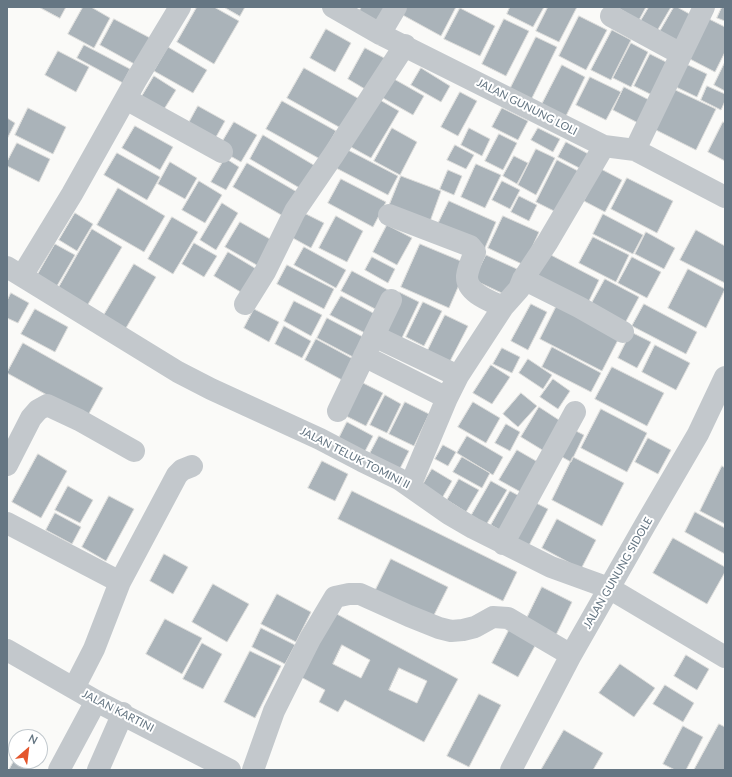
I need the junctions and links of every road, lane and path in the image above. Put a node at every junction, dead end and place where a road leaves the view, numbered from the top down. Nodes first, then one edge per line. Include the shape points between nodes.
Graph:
1 (180, 7) edge
2 (333, 7) edge
3 (396, 7) edge
4 (704, 7) edge
5 (611, 16) dead end
6 (380, 34) junction
7 (405, 45) junction
8 (681, 54) junction
9 (126, 99) junction
10 (604, 146) junction
11 (635, 150) junction
12 (222, 152) dead end
13 (725, 197) edge
14 (389, 215) dead end
15 (14, 272) edge
16 (523, 279) junction
17 (391, 300) dead end
18 (245, 304) dead end
19 (502, 307) junction
20 (623, 332) dead end
21 (374, 336) junction
22 (364, 356) junction
23 (458, 376) junction
24 (725, 377) edge
25 (447, 398) junction
26 (338, 411) dead end
27 (575, 412) dead end
28 (134, 451) dead end
29 (7, 465) edge
30 (192, 466) dead end
31 (410, 486) junction
32 (7, 523) edge
33 (503, 544) junction
34 (120, 582) junction
35 (609, 588) junction
36 (7, 650) edge
37 (571, 655) junction
38 (725, 657) edge
39 (74, 688) junction
40 (96, 701) junction
41 (123, 713) junction
42 (59, 770) edge
43 (98, 770) edge
44 (230, 770) edge
45 (253, 770) edge
46 (511, 770) edge

1 - 9 street
2 - 6 street, JALAN GUNUNG LOLI
3 - 6 street
4 - 8 street
5 - 8 street
6 - 7 street, JALAN GUNUNG LOLI
7 - 10 street, JALAN GUNUNG LOLI
7 - 18 street via 295,211 265,272
8 - 11 street
9 - 12 street
9 - 15 street via 72,194
10 - 11 street, JALAN GUNUNG LOLI
10 - 16 street
11 - 13 street, JALAN GUNUNG LOLI
14 - 19 street via 470,246 475,252 467,276 470,285 475,292
15 - 31 street, JALAN TELUK TOMINI II via 178,372 320,439
16 - 19 street via 519,289
16 - 20 street
17 - 21 street
19 - 23 street
21 - 22 street
21 - 23 street
22 - 25 street
22 - 26 street
23 - 25 street
24 - 35 street, JALAN GUNUNG SIDOLE via 698,434
25 - 31 street
27 - 33 street
28 - 29 street via 47,405 31,418
30 - 34 street via 177,475
31 - 33 street, JALAN TELUK TOMINI II via 455,517
32 - 34 street
33 - 35 street, JALAN TELUK TOMINI II via 551,567
34 - 39 street via 94,649
35 - 37 street, JALAN GUNUNG SIDOLE
35 - 38 street, JALAN TELUK TOMINI II
36 - 39 street, JALAN KARTINI
37 - 45 street via 508,618 493,617 475,627 451,631 360,594 335,597 310,639 274,711
37 - 46 street, JALAN GUNUNG SIDOLE
39 - 40 street, JALAN KARTINI
40 - 41 street, JALAN KARTINI
40 - 42 street
41 - 43 street
41 - 44 street, JALAN KARTINI

